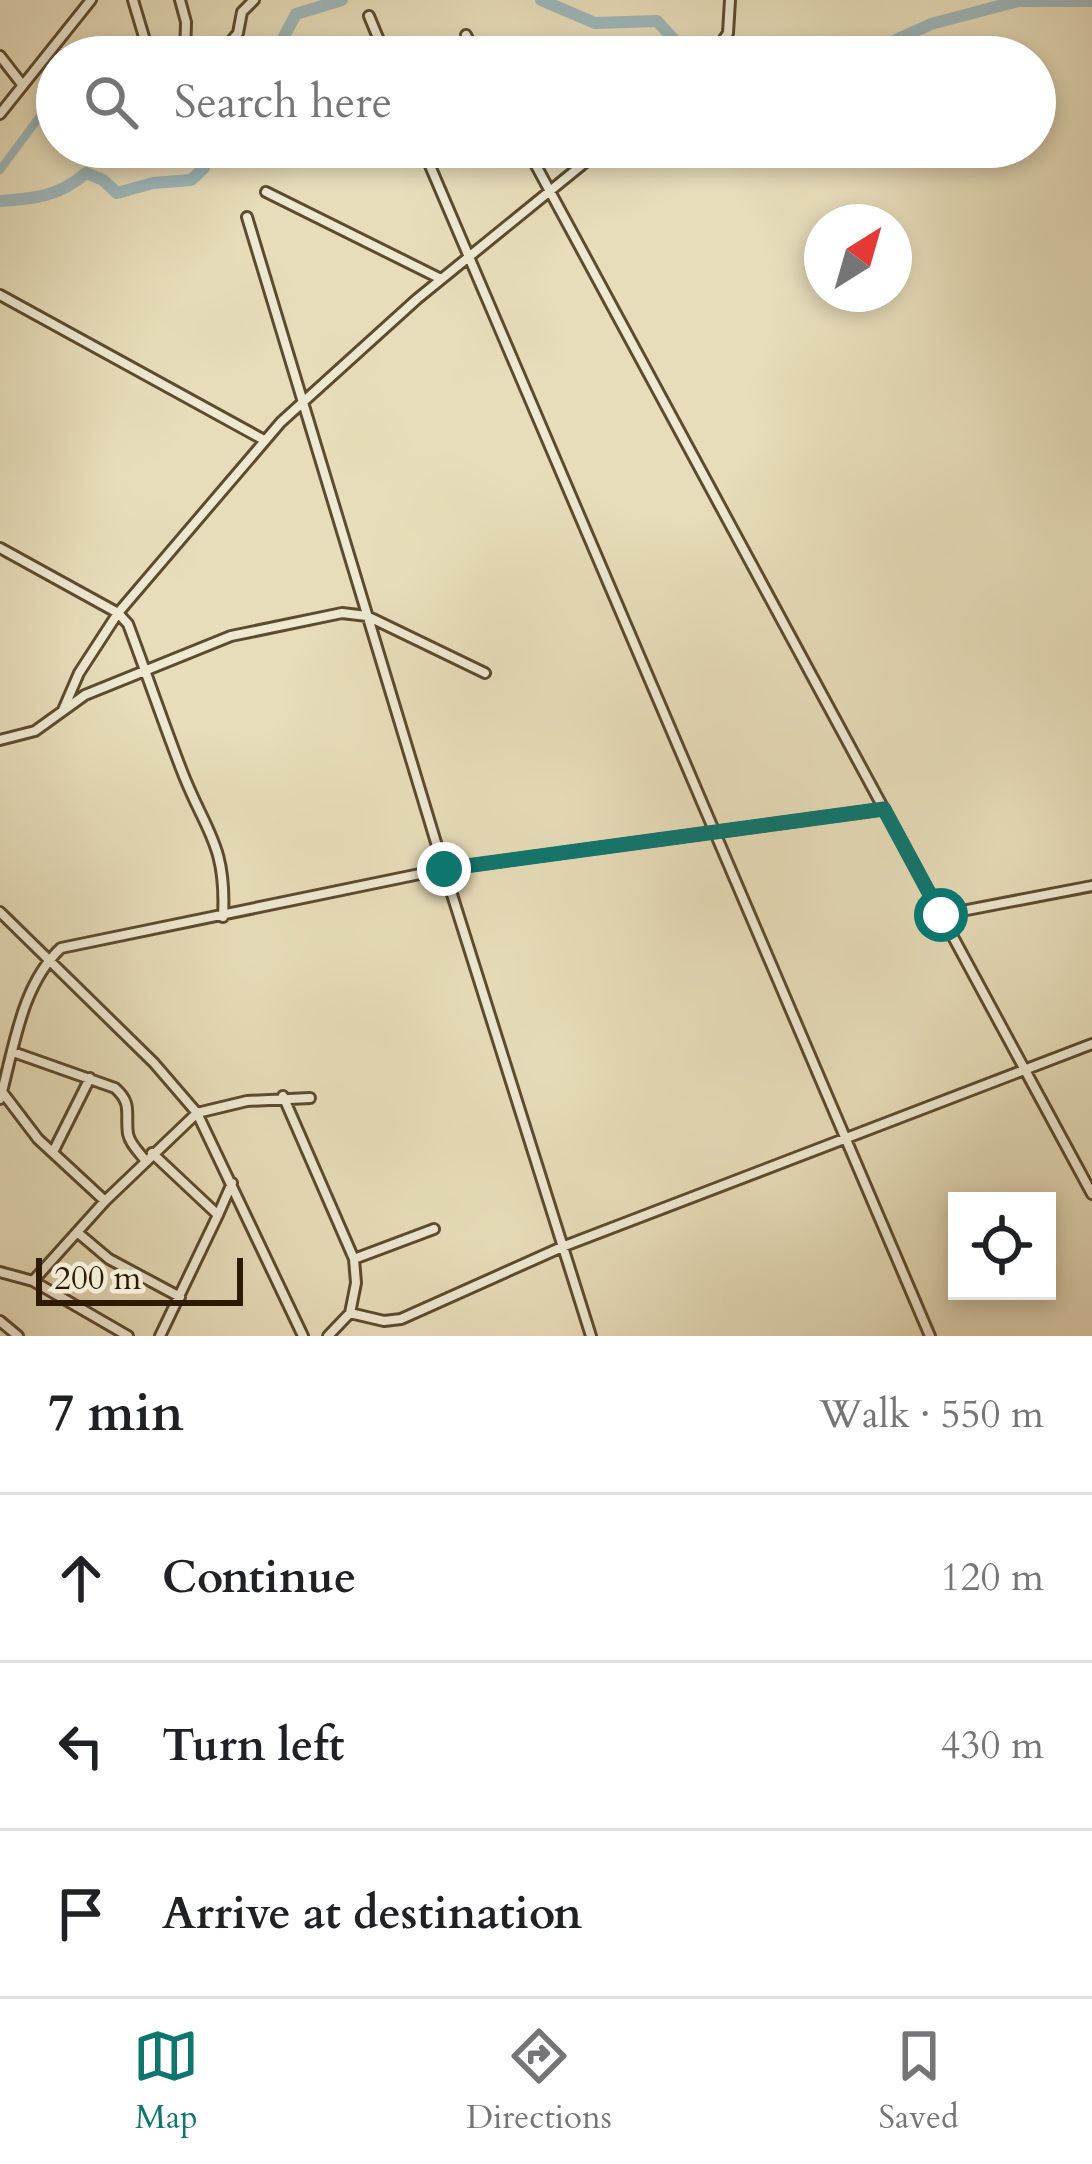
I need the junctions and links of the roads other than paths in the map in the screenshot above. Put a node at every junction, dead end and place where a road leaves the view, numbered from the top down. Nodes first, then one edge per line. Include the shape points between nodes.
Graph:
1 (91, 0) edge
2 (133, 0) edge
3 (180, 0) edge
4 (238, 0) edge
5 (254, 0) edge
6 (730, 0) edge
7 (242, 12) junction
8 (369, 16) dead end
9 (61, 36) edge
10 (141, 36) edge
11 (186, 36) edge
12 (236, 36) edge
13 (377, 36) edge
14 (726, 36) edge
15 (0, 56) edge
16 (36, 65) edge
17 (21, 83) junction
18 (0, 114) edge
19 (430, 168) edge
20 (537, 168) edge
21 (578, 168) edge
22 (550, 191) junction
23 (266, 192) dead end
24 (247, 218) dead end
25 (466, 259) junction
26 (441, 279) junction
27 (0, 295) edge
28 (302, 402) junction
29 (264, 440) junction
30 (0, 548) edge
31 (118, 613) junction
32 (367, 616) junction
33 (145, 671) junction
34 (485, 673) dead end
35 (63, 710) junction
36 (0, 740) edge
37 (884, 809) junction
38 (712, 832) junction
39 (444, 869) junction
40 (1092, 886) edge
41 (0, 912) edge
42 (941, 915) junction
43 (223, 917) junction
44 (49, 959) junction
45 (1092, 1044) edge
46 (13, 1052) junction
47 (1026, 1072) junction
48 (90, 1078) junction
49 (1, 1095) edge
50 (283, 1096) junction
51 (310, 1098) dead end
52 (197, 1113) junction
53 (843, 1140) junction
54 (53, 1153) junction
55 (148, 1157) junction
56 (232, 1184) junction
57 (1092, 1194) edge
58 (105, 1201) junction
59 (218, 1215) junction
60 (434, 1229) dead end
61 (77, 1232) junction
62 (562, 1247) junction
63 (354, 1259) junction
64 (0, 1273) edge
65 (33, 1281) junction
66 (180, 1297) junction
67 (350, 1313) junction
68 (0, 1321) edge
69 (162, 1334) edge
70 (18, 1336) edge
71 (128, 1336) edge
72 (302, 1336) edge
73 (328, 1336) edge
74 (591, 1336) edge
75 (930, 1336) edge

1 - 9 street
2 - 10 street
3 - 11 street
4 - 7 street
5 - 7 street
6 - 14 street
7 - 12 street
8 - 13 street
15 - 17 street
16 - 17 street
17 - 18 street
19 - 25 street
20 - 22 street
21 - 22 street
22 - 25 street
22 - 37 street
23 - 26 street
24 - 28 street
25 - 26 street
25 - 38 street
26 - 28 street
27 - 29 street
28 - 29 street
28 - 32 street
29 - 31 street
30 - 31 street
31 - 33 street
31 - 35 street
32 - 33 street via 342,613 231,636
32 - 34 street
32 - 39 street
33 - 35 street
33 - 43 street via 220,850
35 - 36 street via 34,731
37 - 38 street
37 - 42 street
38 - 39 street
38 - 53 street
39 - 43 street
39 - 62 street
40 - 42 street
41 - 44 street
42 - 47 street
43 - 44 street via 82,942
44 - 46 street
44 - 52 street
45 - 47 street
46 - 48 street
46 - 49 street
47 - 53 street
47 - 57 street
48 - 54 street
48 - 55 street via 125,1096 128,1133
49 - 54 street
50 - 51 street
50 - 52 street
50 - 63 street
52 - 55 street
52 - 56 street
53 - 62 street
53 - 75 street
54 - 58 street
55 - 58 street
55 - 59 street
56 - 59 street
56 - 72 street
58 - 61 street
59 - 66 street
60 - 63 street
61 - 65 street
61 - 66 street
62 - 67 street via 401,1318
62 - 74 street
63 - 67 street
64 - 65 street
65 - 71 street
66 - 69 street
67 - 73 street
68 - 70 street

